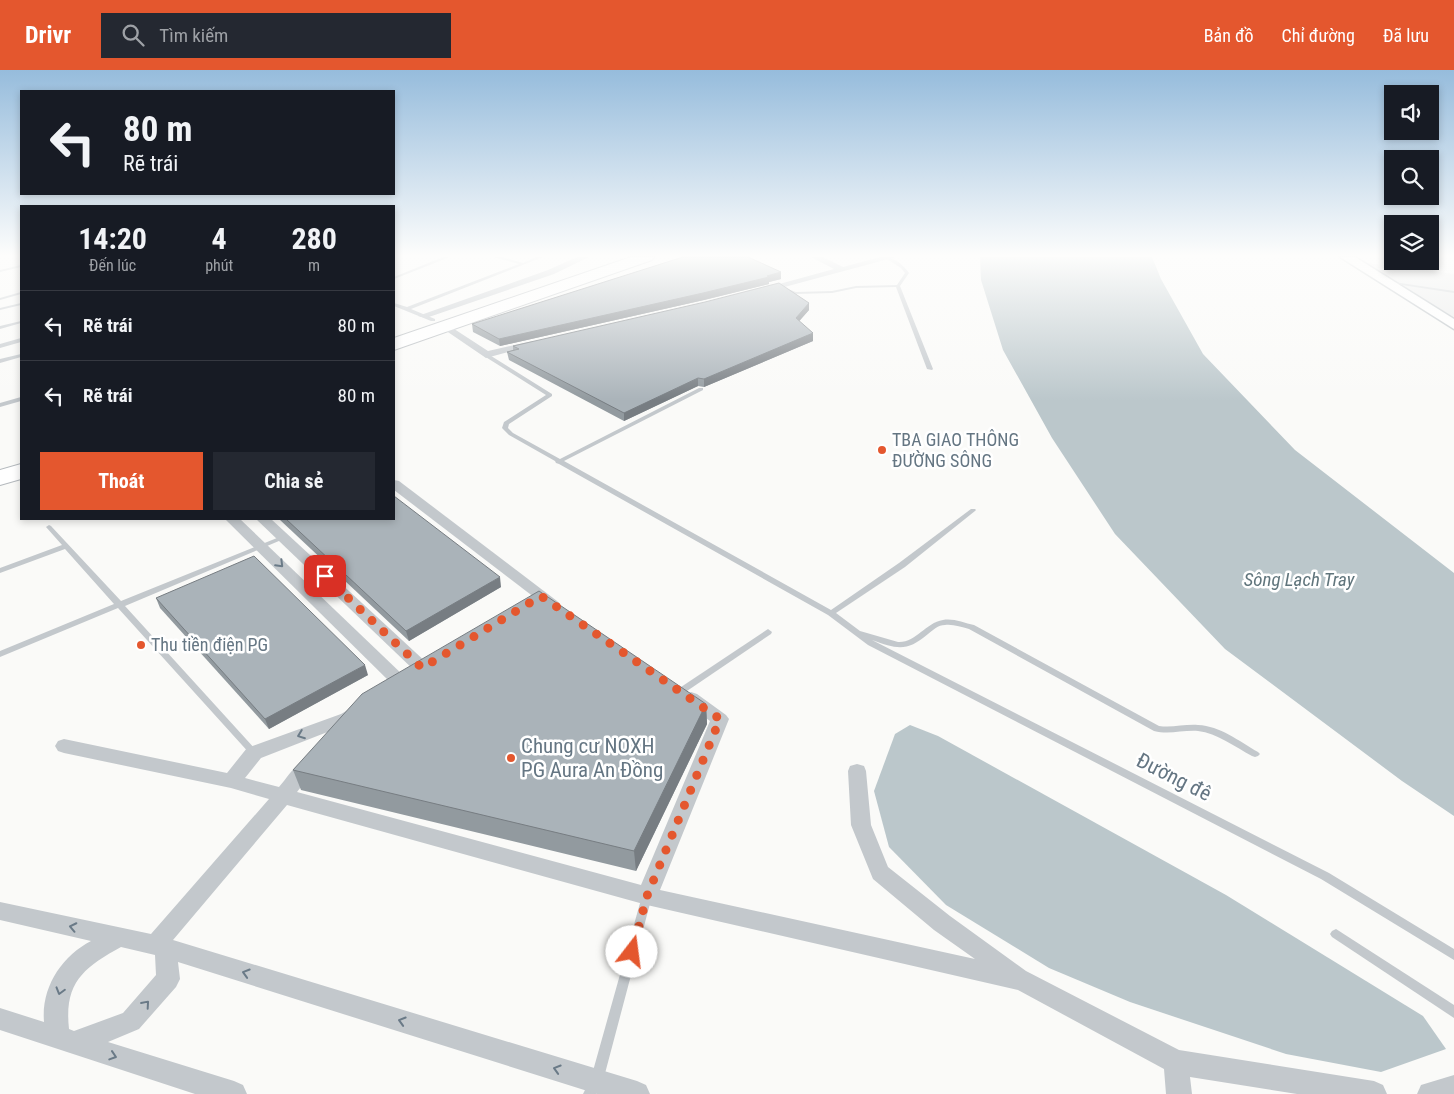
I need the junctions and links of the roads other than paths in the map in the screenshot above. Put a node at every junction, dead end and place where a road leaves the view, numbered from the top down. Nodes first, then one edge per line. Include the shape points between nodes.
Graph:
1 (18, 305) edge
2 (396, 305) edge
3 (418, 305) edge
4 (471, 305) edge
5 (480, 305) edge
6 (485, 305) edge
7 (905, 305) edge
8 (1421, 305) edge
9 (0, 309) edge
10 (407, 309) junction
11 (434, 320) junction
12 (20, 322) edge
13 (1454, 325) edge
14 (0, 328) edge
15 (395, 334) edge
16 (20, 340) edge
17 (543, 342) edge
18 (395, 343) edge
19 (0, 346) edge
20 (20, 355) edge
21 (486, 355) junction
22 (0, 361) edge
23 (930, 369) dead end
24 (701, 389) edge
25 (20, 399) edge
26 (0, 405) edge
27 (20, 460) edge
28 (558, 462) junction
29 (0, 467) edge
30 (20, 471) edge
31 (0, 478) edge
32 (395, 485) edge
33 (973, 510) dead end
34 (233, 520) edge
35 (264, 520) edge
36 (49, 527) dead end
37 (284, 537) junction
38 (66, 546) junction
39 (262, 546) junction
40 (0, 571) edge
41 (541, 596) junction
42 (120, 604) junction
43 (524, 607) edge
44 (831, 612) junction
45 (566, 613) edge
46 (857, 631) junction
47 (768, 632) dead end
48 (0, 654) edge
49 (439, 658) edge
50 (422, 668) junction
51 (399, 682) junction
52 (672, 685) joint
53 (384, 692) edge
54 (369, 702) edge
55 (347, 718) junction
56 (64, 746) dead end
57 (254, 753) junction
58 (1256, 754) dead end
59 (857, 771) dead end
60 (231, 781) junction
61 (283, 796) junction
62 (647, 896) junction
63 (0, 911) edge
64 (1336, 934) dead end
65 (120, 937) junction
66 (161, 947) junction
67 (1454, 955) edge
68 (1022, 980) junction
69 (1454, 1012) edge
70 (0, 1019) edge
71 (66, 1041) junction
72 (1176, 1062) junction
73 (593, 1087) edge
74 (1454, 1088) edge
75 (234, 1094) edge
76 (637, 1094) edge
77 (1179, 1094) edge
78 (1374, 1094) edge
79 (1430, 1094) edge

1 - 9 lane
2 - 10 lane
3 - 10 lane
4 - 11 street
5 - 11 highway
6 - 11 highway
7 - 23 lane
8 - 13 street
10 - 11 lane
11 - 15 highway
11 - 18 highway
11 - 21 street
12 - 14 lane
16 - 19 lane
17 - 21 street
20 - 22 lane
21 - 28 lane via 548,392 548,398 509,421 505,428
24 - 28 lane
25 - 26 lane
27 - 29 highway
28 - 44 lane
30 - 31 highway
32 - 41 street
33 - 44 lane via 895,571
34 - 39 street
35 - 37 street
36 - 38 lane
37 - 39 lane
37 - 50 street
38 - 40 lane
38 - 42 lane
39 - 42 lane
39 -> 51 street
41 - 43 street
41 - 45 street
42 - 48 lane
42 - 57 lane
44 - 46 lane
46 - 58 lane via 905,645 939,623 970,627 1157,729 1171,732 1200,728 1216,732
46 - 67 lane, Đường đê via 871,643 1326,876
47 - 52 lane
49 - 50 street
50 - 51 street
51 - 53 street
52 - 62 street via 720,719
54 - 55 street
55 -> 57 street
55 - 61 street
56 - 60 street
57 - 60 street
59 - 68 street via 861,824 880,873 942,923
60 - 61 street
61 - 62 street
61 - 66 street
62 - 68 street
62 - 73 lane
65 -> 63 street
64 - 69 lane
65 - 66 street
65 -> 71 street via 86,955 61,984 55,1010
71 -> 66 street via 131,1021 168,979
73 -> 66 street
68 - 72 street
70 - 71 street
71 -> 75 street
72 - 77 street
72 - 78 street
73 - 76 street
74 - 79 street

